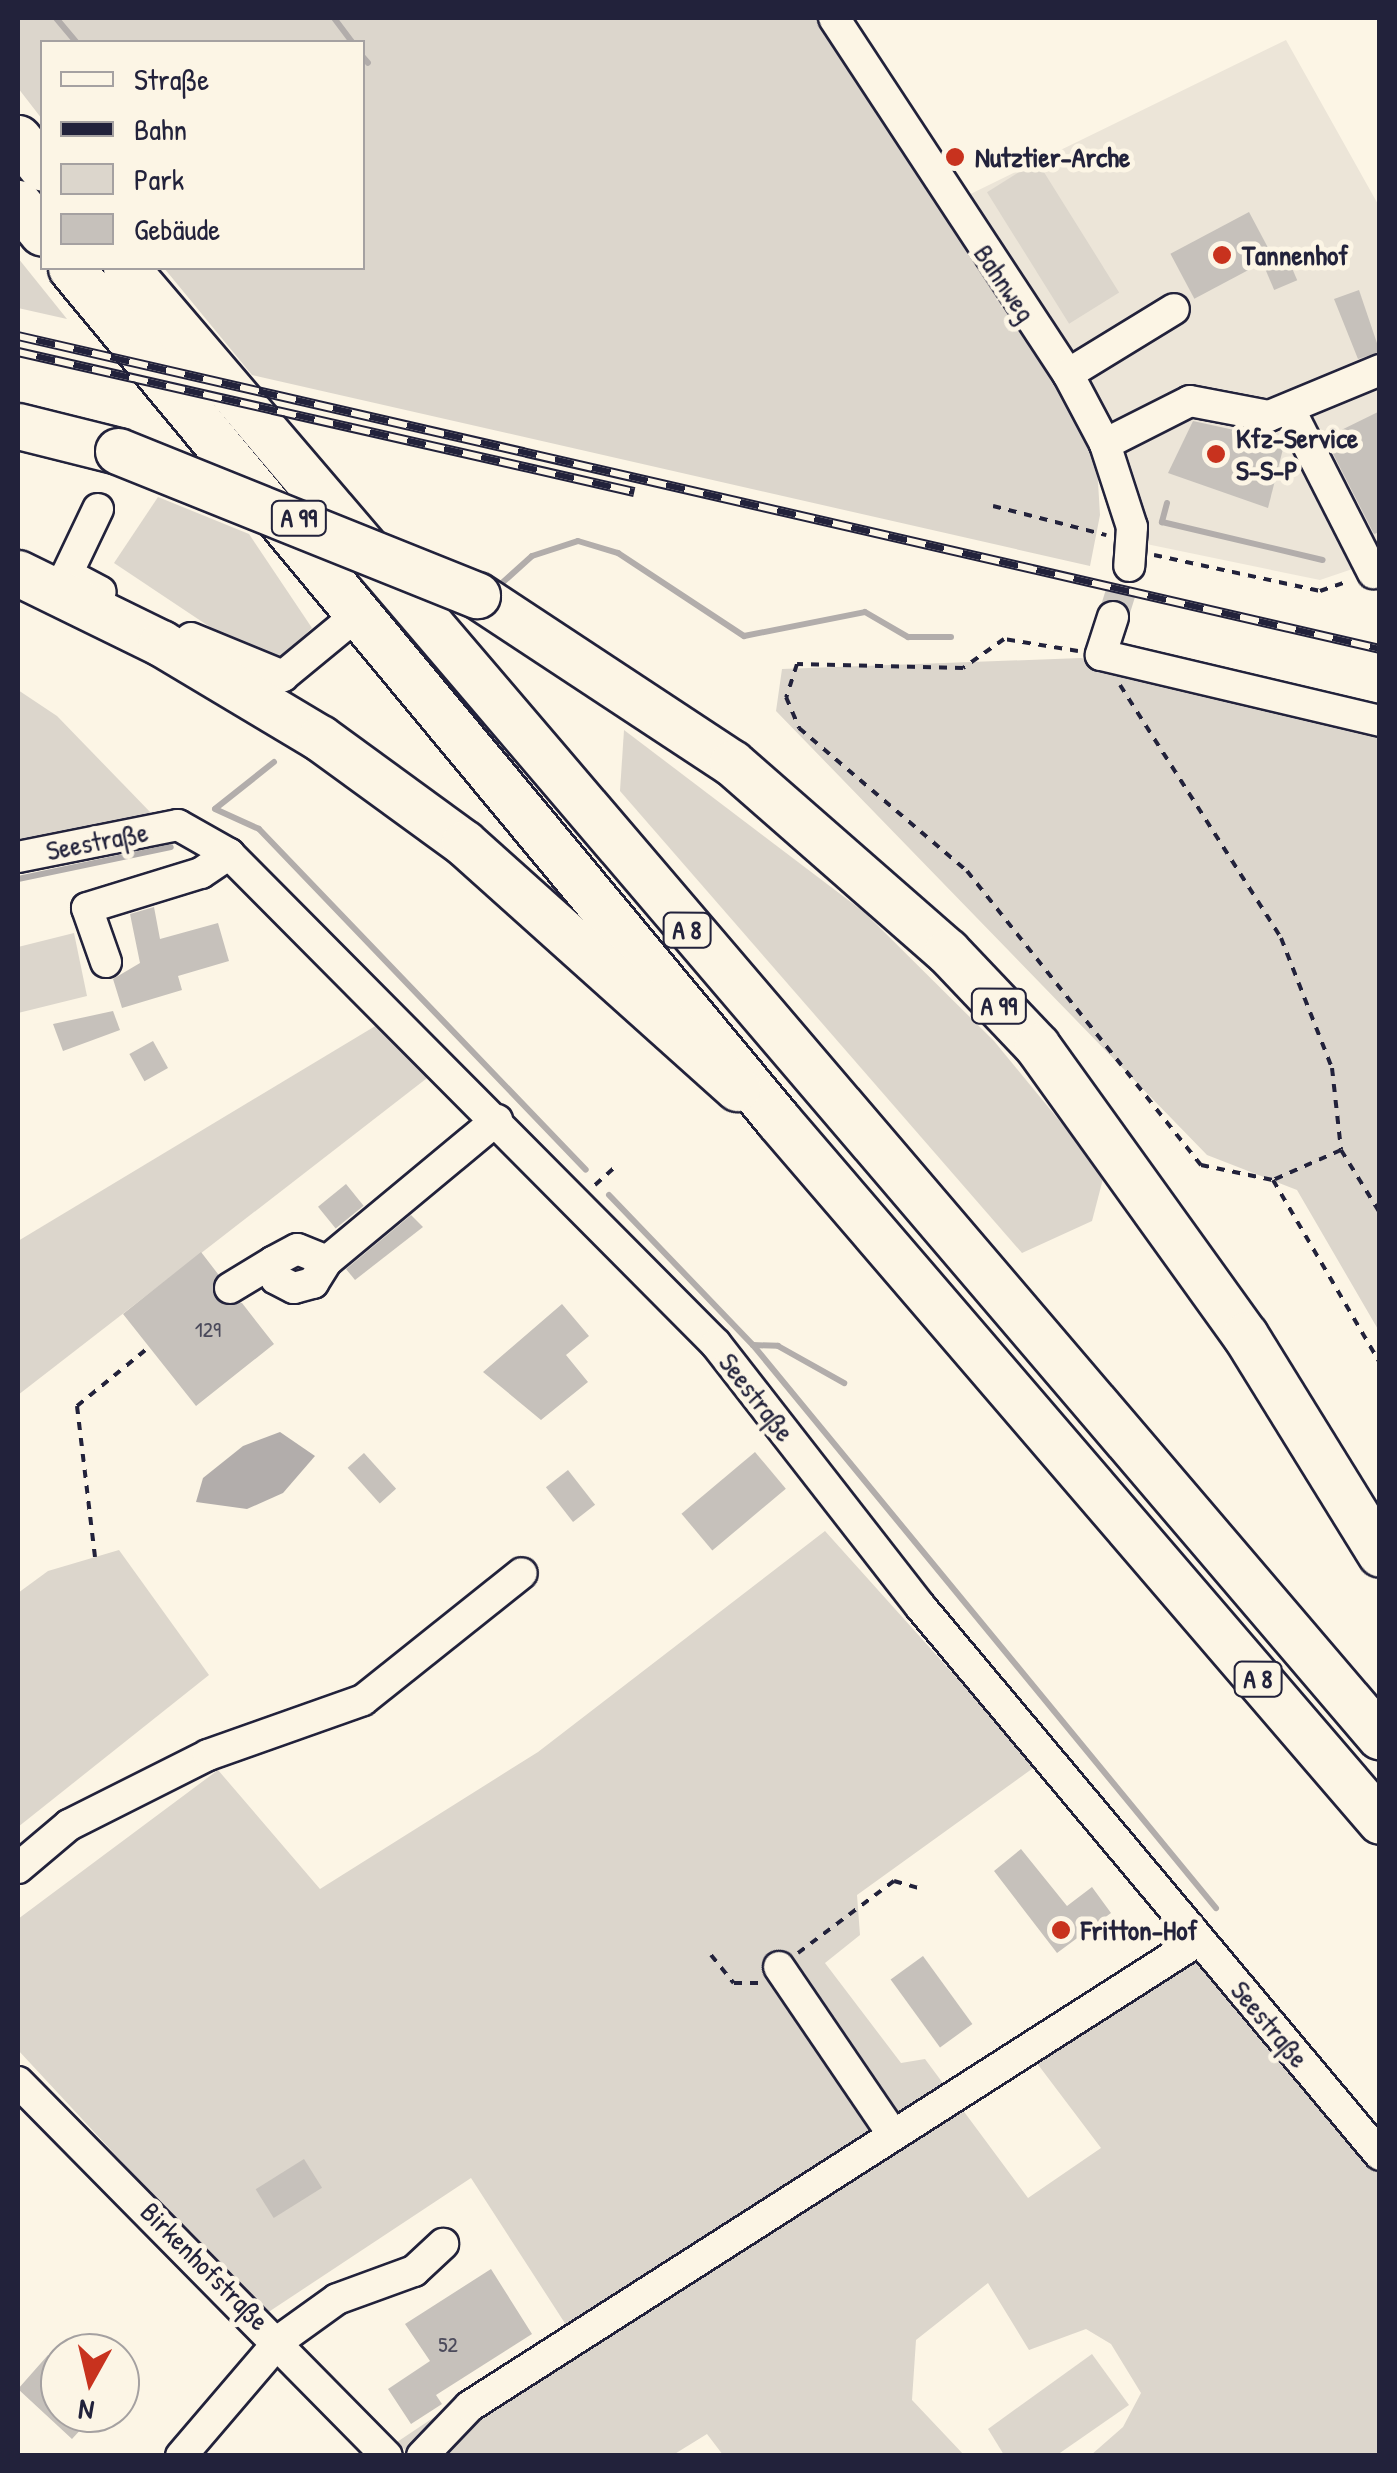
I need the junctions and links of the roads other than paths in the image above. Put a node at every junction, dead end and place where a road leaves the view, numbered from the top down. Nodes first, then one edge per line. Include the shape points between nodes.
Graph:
1 (834, 18) edge
2 (18, 138) edge
3 (40, 166) edge
4 (18, 203) edge
5 (40, 230) edge
6 (73, 270) edge
7 (128, 270) edge
8 (1174, 309) dead end
9 (1380, 370) edge
10 (1068, 374) junction
11 (1291, 412) junction
12 (18, 426) edge
13 (1104, 444) junction
14 (98, 509) dead end
15 (1130, 552) tunnel mouth
16 (18, 573) edge
17 (1373, 573) dead end
18 (356, 615) junction
19 (1113, 617) tunnel mouth
20 (1380, 721) edge
21 (229, 854) junction
22 (18, 857) edge
23 (106, 962) dead end
24 (476, 1111) junction
25 (778, 1120) junction
26 (230, 1288) dead end
27 (1380, 1554) edge
28 (522, 1574) dead end
29 (1380, 1736) edge
30 (1380, 1821) edge
31 (18, 1868) edge
32 (1199, 1940) junction
33 (779, 1967) road end
34 (18, 2082) edge
35 (893, 2135) junction
36 (1380, 2155) edge
37 (442, 2244) dead end
38 (280, 2340) junction
39 (181, 2456) edge
40 (386, 2456) edge
41 (422, 2456) edge

1 - 10 street, Bahnweg
2 - 3 highway
4 - 5 highway
6 - 18 highway, A 8
7 - 29 highway, A 8
8 - 10 street
9 - 11 street
10 - 13 street, Bahnweg
11 - 13 street via 1190,401
11 - 17 street
12 - 27 highway, A 99, bridge via 118,451 477,595 732,764 947,951 1037,1046 1246,1335
13 - 15 street, Bahnweg
14 - 18 street via 67,574 262,674 304,666
16 - 25 highway via 161,642 320,738 464,843 690,1053
18 - 25 highway, A 8 via 718,1037
19 - 20 street via 1101,655
21 - 22 street, Seestraße via 178,825
21 - 23 street via 202,873 87,908
21 - 24 street, Seestraße
24 - 26 street via 313,1283 294,1288 276,1279 273,1262
24 - 32 street, Seestraße via 716,1344
25 - 30 highway, A 8
28 - 31 street via 363,1700 208,1755 69,1826
32 - 35 street
32 - 36 street, Seestraße
33 - 35 street
34 - 38 street, Birkenhofstraße
35 - 41 street via 470,2406
37 - 38 street via 414,2271 337,2299
38 - 39 street
38 - 40 street, Birkenhofstraße

